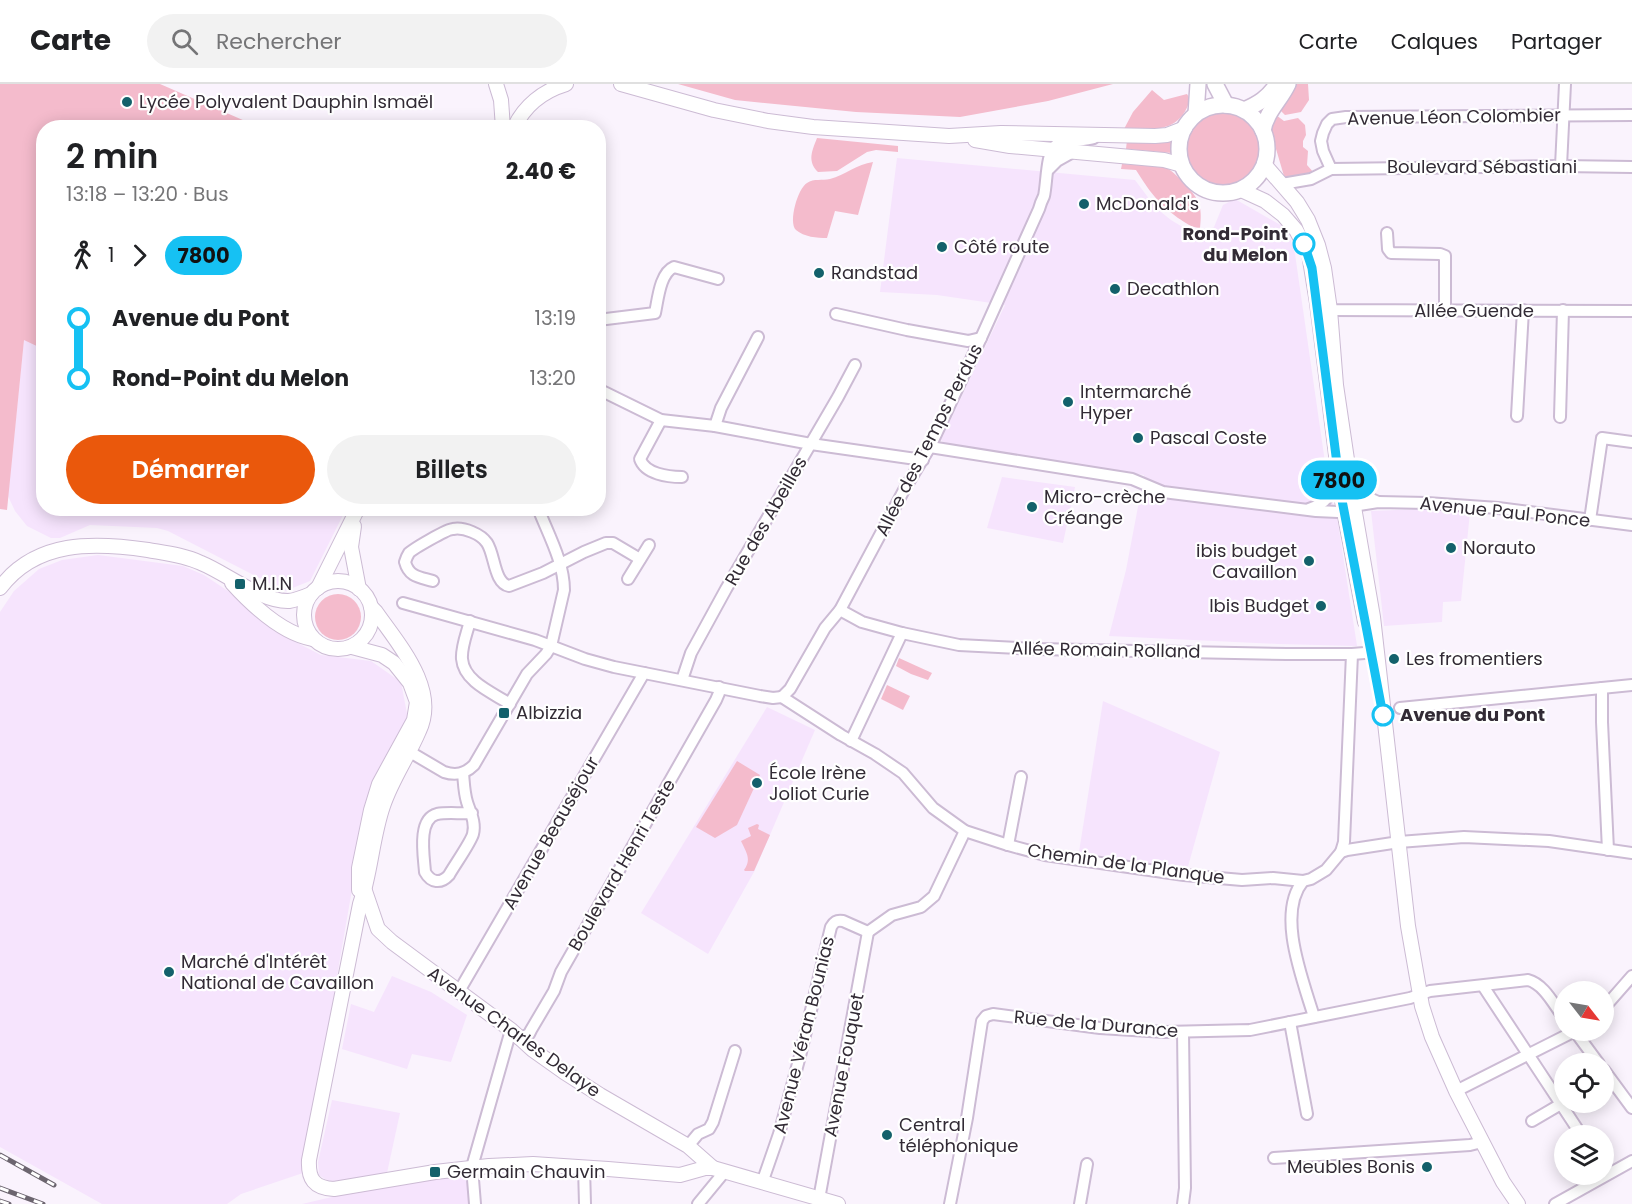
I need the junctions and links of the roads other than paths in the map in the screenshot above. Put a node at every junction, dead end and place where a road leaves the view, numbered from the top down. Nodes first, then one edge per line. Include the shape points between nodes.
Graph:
1 (496, 84) edge
2 (506, 84) edge
3 (566, 84) edge
4 (621, 84) edge
5 (1198, 84) edge
6 (1215, 84) edge
7 (1277, 84) edge
8 (1288, 84) edge
9 (1565, 84) edge
10 (546, 88) edge
11 (501, 100) junction
12 (1226, 105) junction
13 (1244, 110) junction
14 (1196, 114) junction
15 (1562, 115) junction
16 (1632, 115) edge
17 (502, 120) edge
18 (518, 120) edge
19 (1185, 128) junction
20 (1263, 131) junction
21 (949, 135) junction
22 (1105, 136) junction
23 (1049, 160) junction
24 (1264, 164) junction
25 (1182, 165) junction
26 (1561, 165) junction
27 (1632, 167) edge
28 (1332, 169) junction
29 (1282, 184) junction
30 (1241, 190) junction
31 (1387, 233) dead end
32 (718, 279) dead end
33 (1317, 303) junction
34 (1334, 310) junction
35 (1523, 310) junction
36 (1563, 310) junction
37 (1444, 311) junction
38 (1632, 311) edge
39 (836, 314) dead end
40 (606, 319) edge
41 (758, 337) dead end
42 (981, 338) junction
43 (855, 365) dead end
44 (606, 393) edge
45 (1517, 417) dead end
46 (1560, 417) dead end
47 (661, 420) junction
48 (715, 426) junction
49 (1632, 442) edge
50 (811, 444) junction
51 (930, 447) junction
52 (1334, 447) junction
53 (922, 460) junction
54 (1349, 470) junction
55 (682, 477) dead end
56 (1378, 502) junction
57 (1348, 509) junction
58 (1308, 510) junction
59 (355, 516) edge
60 (356, 516) edge
61 (541, 516) edge
62 (1590, 520) junction
63 (1632, 525) edge
64 (648, 545) dead end
65 (640, 559) junction
66 (560, 564) junction
67 (229, 579) junction
68 (628, 579) dead end
69 (433, 581) dead end
70 (0, 588) edge
71 (359, 589) junction
72 (314, 591) junction
73 (403, 603) dead end
74 (371, 607) junction
75 (840, 610) junction
76 (470, 621) junction
77 (902, 633) junction
78 (313, 639) junction
79 (551, 646) junction
80 (351, 647) junction
81 (1374, 653) junction
82 (1352, 654) junction
83 (644, 673) junction
84 (682, 680) junction
85 (1632, 685) edge
86 (719, 687) junction
87 (1602, 688) junction
88 (782, 697) junction
89 (417, 702) junction
90 (510, 704) junction
91 (1400, 708) dead end
92 (851, 741) junction
93 (409, 752) junction
94 (463, 773) junction
95 (1022, 777) dead end
96 (472, 813) junction
97 (965, 831) junction
98 (1399, 843) junction
99 (1008, 845) junction
100 (1608, 849) junction
101 (1341, 852) junction
102 (1632, 853) edge
103 (1303, 881) junction
104 (362, 897) junction
105 (356, 923) junction
106 (378, 929) junction
107 (868, 932) junction
108 (1632, 976) edge
109 (1484, 986) junction
110 (458, 993) junction
111 (1419, 995) junction
112 (1614, 997) edge
113 (1554, 1005) edge
114 (1314, 1017) junction
115 (1290, 1022) junction
116 (1183, 1032) junction
117 (515, 1034) junction
118 (1556, 1041) edge
119 (735, 1051) dead end
120 (1530, 1055) junction
121 (1614, 1084) edge
122 (1456, 1092) junction
123 (1554, 1093) edge
124 (1554, 1108) edge
125 (1632, 1108) edge
126 (1307, 1114) dead end
127 (1532, 1121) dead end
128 (1482, 1142) junction
129 (692, 1149) junction
130 (1274, 1158) dead end
131 (1632, 1161) edge
132 (1087, 1164) dead end
133 (472, 1167) junction
134 (584, 1167) junction
135 (1614, 1168) edge
136 (718, 1170) junction
137 (691, 1172) junction
138 (762, 1183) junction
139 (1584, 1185) edge
140 (819, 1199) junction
141 (475, 1204) edge
142 (585, 1204) edge
143 (698, 1204) edge
144 (838, 1204) edge
145 (950, 1204) edge
146 (1080, 1204) edge
147 (1183, 1204) edge
148 (1518, 1204) edge
149 (1555, 1204) edge

1 - 11 street
2 - 11 street
3 - 10 street
4 - 21 street via 714,110 791,124
5 - 14 main road
6 - 12 main road
7 - 13 main road via 1264,100
8 - 20 main road via 1268,115
9 - 15 street
10 - 18 street
11 - 17 street
12 - 13 main road
12 - 14 main road
13 - 20 main road
14 - 19 main road
15 - 16 street, Avenue Léon Colombier
15 - 26 street
15 - 28 street, Avenue Léon Colombier via 1332,119 1321,141
19 - 22 street via 1167,135
19 - 25 main road via 1179,146
20 - 24 main road via 1267,151
21 - 22 street
21 - 23 street via 1023,147
22 - 23 street via 1062,142 1056,145
23 - 25 street via 1073,152
23 - 42 street, Allée des Temps Perdus via 1044,196
24 - 29 street
24 - 30 main road via 1255,179
25 - 30 main road via 1193,182 1207,191 1221,194
26 - 27 street, Boulevard Sébastiani
26 - 28 street, Boulevard Sébastiani
28 - 29 street via 1311,179
29 - 34 street via 1308,220
30 - 33 street via 1274,207 1296,230 1309,254
31 - 37 street via 1391,253 1444,256
32 - 40 street via 674,267 664,276 655,313
33 - 34 street, Allée Guende
33 - 52 street
34 - 37 street, Allée Guende
34 - 54 street via 1336,385
35 - 36 street, Allée Guende
35 - 37 street, Allée Guende
35 - 45 street
36 - 38 street, Allée Guende
36 - 46 street
39 - 42 street via 968,341
41 - 48 street
42 - 51 street, Allée des Temps Perdus
43 - 50 street, Rue des Abeilles
44 - 47 street
47 - 48 street
47 - 55 street via 641,463 666,477
48 - 50 street
49 - 62 street via 1602,438
50 - 53 street
50 - 84 street, Rue des Abeilles via 691,653
51 - 53 street, Allée des Temps Perdus
51 - 58 street, Avenue Paul Ponce via 1132,479 1163,492
52 - 57 street
52 - 58 street via 1333,487 1320,506
53 - 75 street, Allée des Temps Perdus
54 - 56 street via 1360,491
54 - 57 street
56 - 57 street, Avenue Paul Ponce
56 - 62 street, Avenue Paul Ponce via 1461,505
57 - 58 street, Avenue Paul Ponce
57 - 81 street via 1367,578
59 - 72 street
60 - 71 street via 351,547
61 - 66 street
62 - 63 street, Avenue Paul Ponce
64 - 65 street
65 - 66 street via 606,543
65 - 68 street
66 - 69 street via 505,585 486,542 480,536 453,529 409,553 405,562 416,577
66 - 79 street via 564,590
67 - 70 street via 186,558 126,547 84,545 35,558
67 - 72 street via 280,601 291,601
67 - 78 street via 273,620
71 - 72 street via 339,581
71 - 74 street
72 - 78 street via 303,617
73 - 76 street
74 - 80 street via 366,635
74 - 93 street via 408,659 426,705 424,721
75 - 77 street, Allée Romain Rolland via 862,622
75 - 88 street, Allée des Temps Perdus
76 - 79 street
76 - 90 street via 464,666 471,678
77 - 82 street, Allée Romain Rolland via 951,644 993,647
77 - 92 street
78 - 80 street via 335,650
79 - 83 street via 585,659
79 - 90 street via 527,674
80 - 89 street via 382,655 394,663 410,683
81 - 82 street, Allée Romain Rolland
81 - 98 street
82 - 101 street
83 - 84 street
83 - 110 street, Avenue Beauséjour
84 - 86 street
85 - 87 street
86 - 88 street
86 - 117 street, Boulevard Henri Teste via 716,700 537,1021 528,1034
87 - 91 street
87 - 100 street
88 - 92 street, Chemin de la Planque
89 - 93 street via 418,718 405,747
89 - 104 street via 414,720 379,784 370,810 359,868
90 - 94 street via 474,765
92 - 97 street, Chemin de la Planque via 903,773 933,808
93 - 94 street via 444,772
93 - 104 street via 382,807
94 - 96 street
95 - 99 street
96 - 96 street via 473,834 449,875 434,881 425,872 426,824 437,814
97 - 99 street, Chemin de la Planque
97 - 107 street via 934,896 921,907 892,915
98 - 100 street via 1464,837 1549,841
98 - 101 street
98 - 111 street
99 - 103 street, Chemin de la Planque via 1045,855 1184,875
100 - 102 street
101 - 103 street via 1326,870
103 - 114 street via 1294,896 1291,926
104 - 105 street
104 - 106 street, Avenue Charles Delaye
105 - 106 street, Avenue Charles Delaye
105 - 133 street via 309,1160 310,1176 320,1187 334,1189
106 - 110 street, Avenue Charles Delaye
107 - 138 street, Avenue Véran Bounias via 838,920 831,927 779,1134
107 - 140 street, Avenue Fouquet
108 - 112 street
109 - 111 street, Rue de la Durance
109 - 113 street, Rue de la Durance via 1534,981
109 - 120 street
110 - 117 street, Avenue Charles Delaye
111 - 114 street, Rue de la Durance
111 - 122 street
114 - 115 street, Rue de la Durance
115 - 116 street, Rue de la Durance via 1250,1030
115 - 126 street
116 - 145 street, Rue de la Durance via 986,1016
116 - 147 street
117 - 129 street, Avenue Charles Delaye via 582,1084
117 - 133 street
118 - 120 street
119 - 129 street via 713,1122 698,1134
120 - 122 street
120 - 123 street
121 - 125 street
122 - 128 street
124 - 127 street
128 - 130 street
128 - 148 street
129 - 136 street, Avenue Charles Delaye
129 - 137 street via 696,1162
131 - 135 street
132 - 146 street
133 - 134 street
133 - 141 street
134 - 137 street via 680,1175
134 - 142 street
136 - 137 street
136 - 138 street
136 - 143 street
138 - 140 street
139 - 149 street
140 - 144 street

